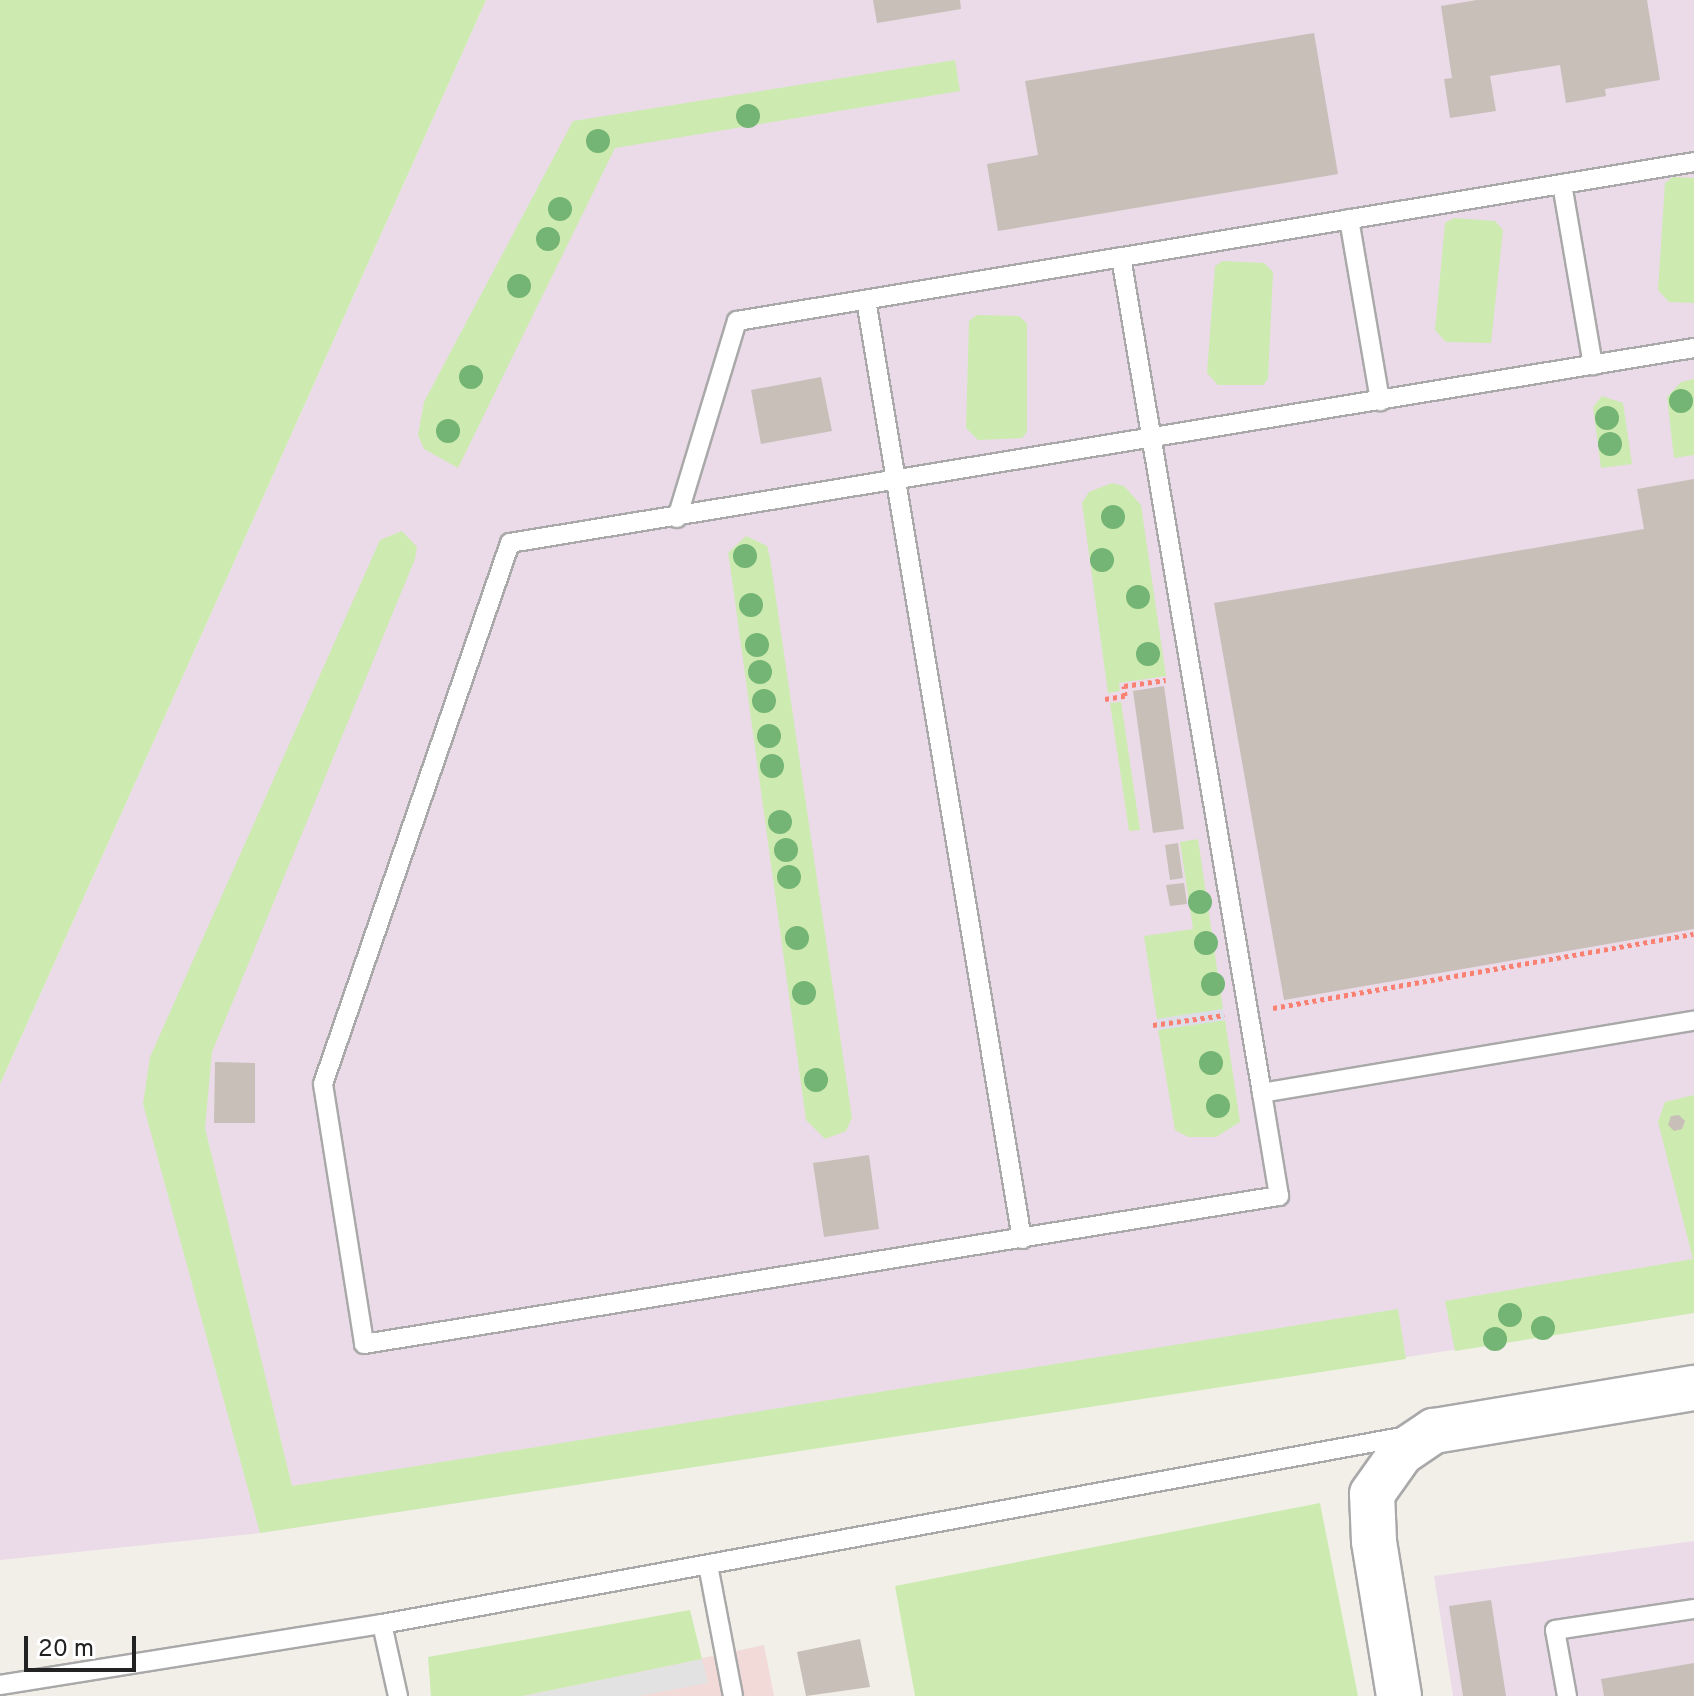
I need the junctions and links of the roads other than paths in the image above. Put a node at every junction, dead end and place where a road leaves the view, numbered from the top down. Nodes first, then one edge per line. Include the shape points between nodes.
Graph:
1 (1694, 162) edge
2 (1562, 184) junction
3 (1349, 219) junction
4 (1121, 257) junction
5 (866, 300) junction
6 (1694, 348) edge
7 (1593, 365) junction
8 (1380, 401) junction
9 (1151, 439) junction
10 (897, 481) junction
11 (677, 518) junction
12 (1694, 1021) edge
13 (1262, 1093) junction
14 (1022, 1239) junction
15 (1694, 1388) edge
16 (1434, 1431) junction
17 (708, 1565) junction
18 (1694, 1609) edge
19 (382, 1624) junction
20 (0, 1685) edge
21 (398, 1696) edge
22 (733, 1696) edge
23 (1399, 1696) edge
24 (1567, 1696) edge

1 - 2 lane
2 - 3 lane
2 - 7 lane
3 - 4 lane
3 - 8 lane
4 - 5 lane
4 - 9 lane
5 - 10 lane
5 - 11 lane via 737,321
6 - 7 lane
7 - 8 lane
8 - 9 lane
9 - 10 lane
9 - 13 lane
10 - 11 lane
10 - 14 lane
11 - 14 lane via 510,543 323,1084 364,1344
12 - 13 lane
13 - 14 lane via 1279,1196
15 - 16 street
16 - 17 lane
16 - 23 street via 1401,1453 1372,1494 1374,1541
17 - 19 lane
17 - 22 lane
18 - 24 lane via 1555,1630
19 - 20 lane
19 - 21 lane

